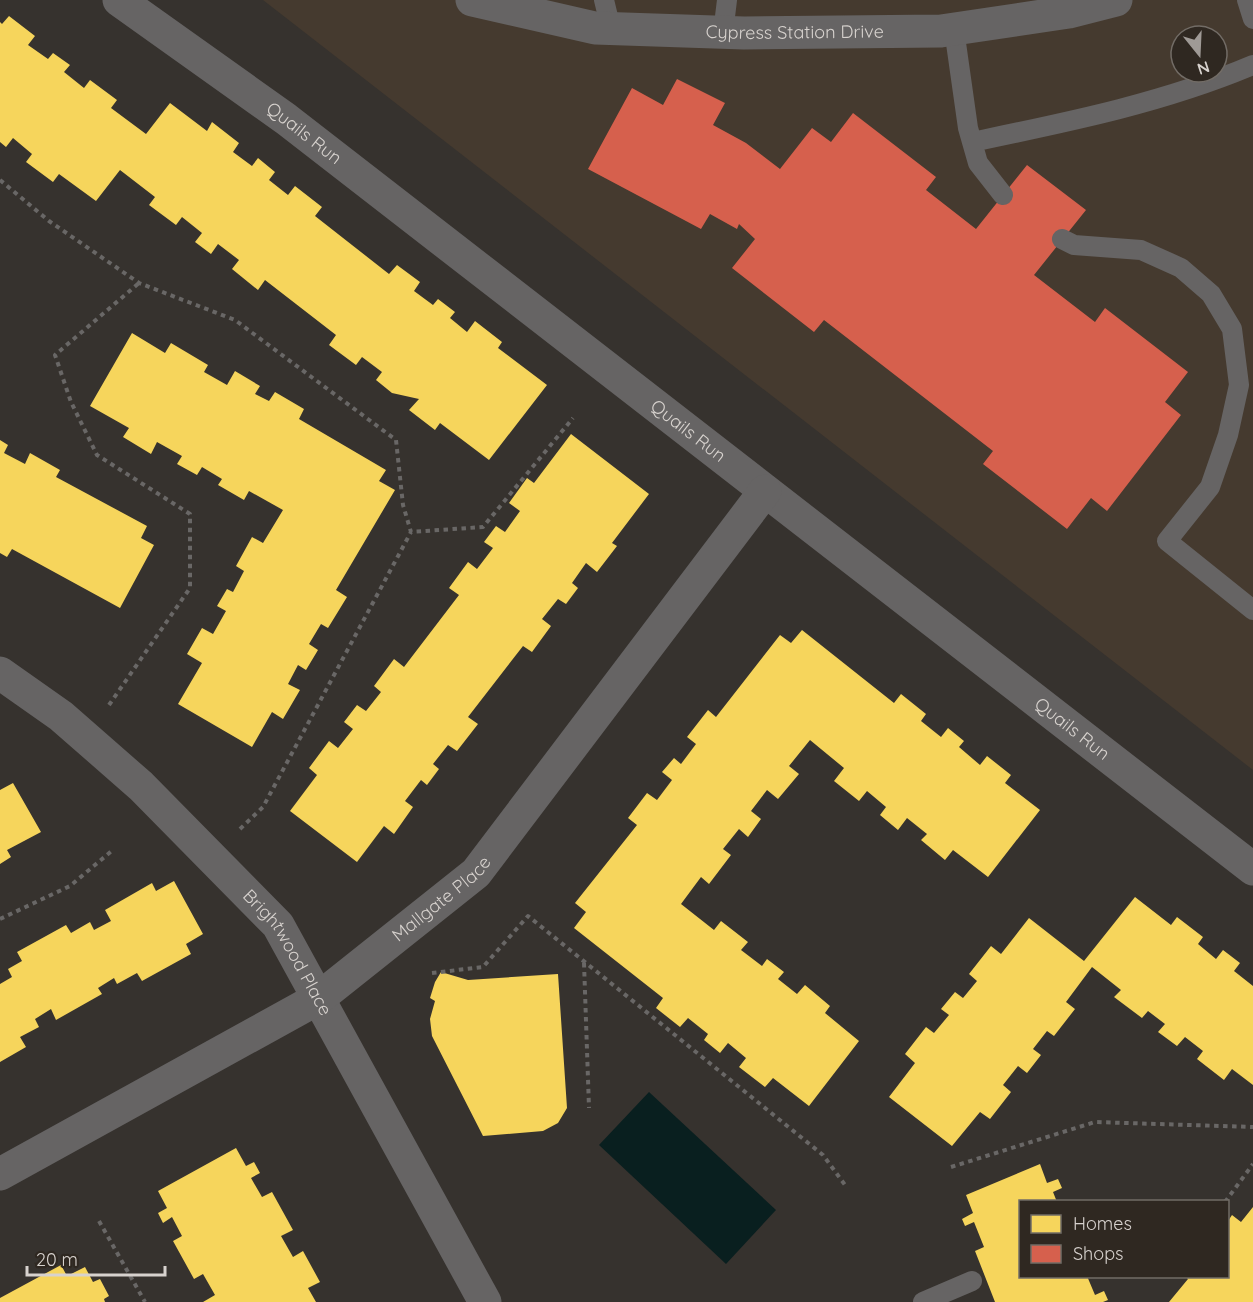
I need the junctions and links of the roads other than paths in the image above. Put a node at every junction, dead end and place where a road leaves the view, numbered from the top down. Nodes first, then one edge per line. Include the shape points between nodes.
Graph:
1 (119, 0) edge
2 (472, 0) edge
3 (727, 0) edge
4 (1116, 0) edge
5 (1247, 0) edge
6 (608, 15) edge
7 (1253, 19) edge
8 (954, 29) junction
9 (723, 33) junction
10 (1253, 65) edge
11 (972, 142) junction
12 (1003, 195) dead end
13 (1062, 239) dead end
14 (1245, 368) edge
15 (765, 491) junction
16 (1253, 610) edge
17 (0, 673) edge
18 (1253, 869) edge
19 (319, 998) junction
20 (0, 1174) edge
21 (972, 1281) dead end
22 (485, 1302) edge
23 (923, 1302) edge

1 - 15 street, Quails Run via 286,119
2 - 6 street, Cypress Station Drive via 595,28
3 - 9 lane
4 - 8 street, Cypress Station Drive via 1069,12
5 - 7 lane
6 - 9 street, Cypress Station Drive
8 - 9 street, Cypress Station Drive
8 - 11 lane
10 - 11 lane via 1208,84 1111,112
11 - 12 lane via 978,163
13 - 14 lane via 1074,245 1141,250 1181,268 1211,294 1232,329
14 - 16 lane via 1210,487 1167,541
15 - 18 street, Quails Run
15 - 19 street, Mallgate Place via 476,873
17 - 19 street, Brightwood Place via 62,716 141,786 278,925
19 - 20 street, Mallgate Place
19 - 22 street, Brightwood Place
21 - 23 lane

